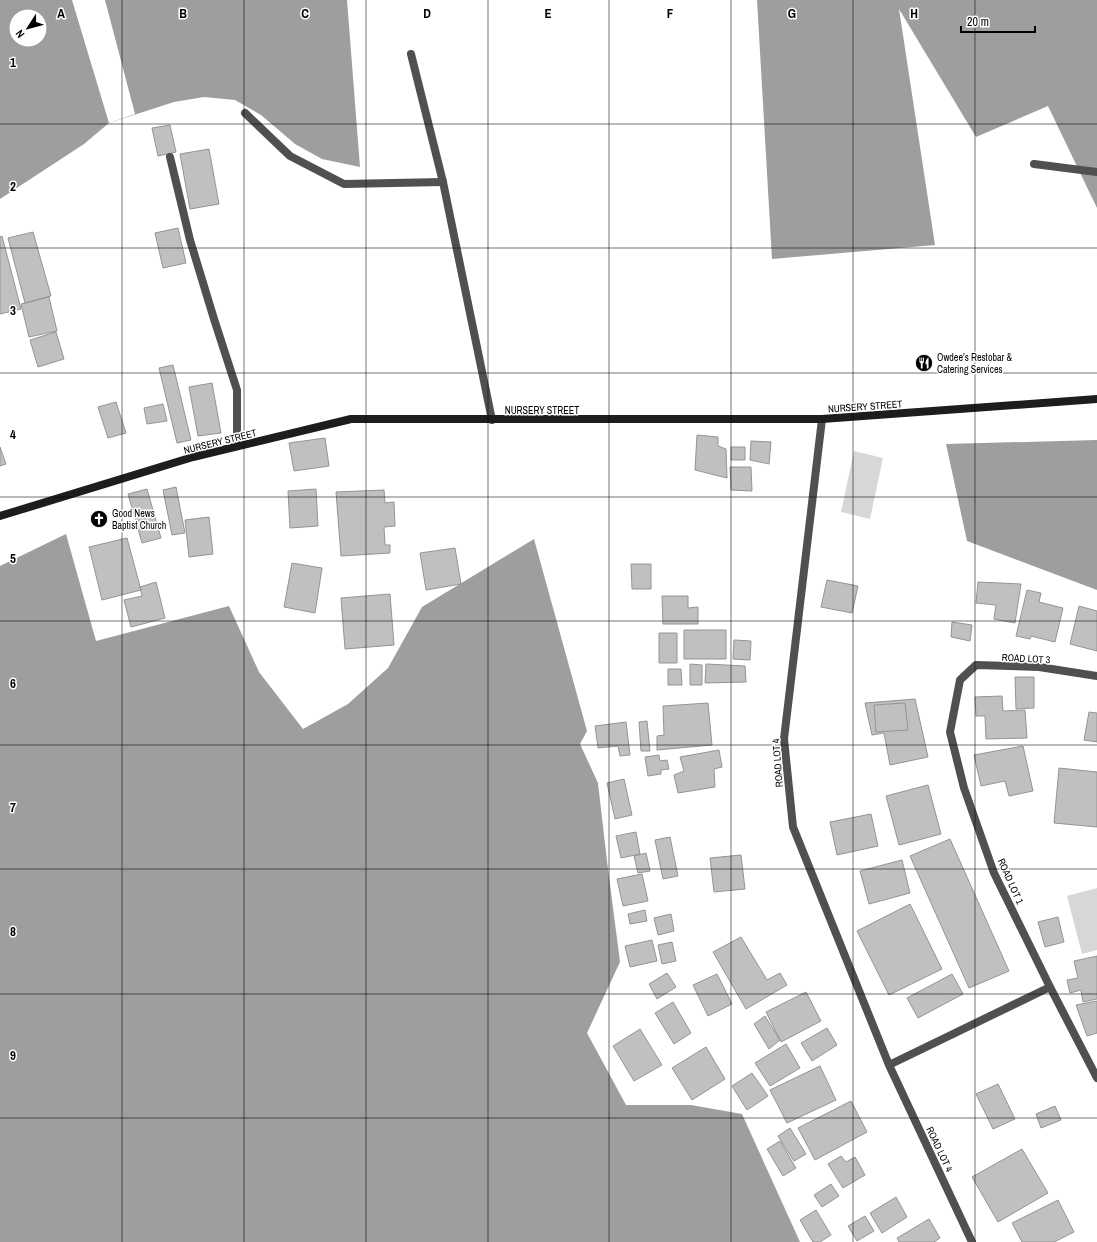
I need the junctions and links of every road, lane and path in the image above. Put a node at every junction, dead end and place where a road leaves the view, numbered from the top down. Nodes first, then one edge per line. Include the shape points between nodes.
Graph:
1 (411, 54) dead end
2 (245, 113) dead end
3 (170, 157) dead end
4 (1034, 164) dead end
5 (1097, 172) edge
6 (444, 182) junction
7 (1097, 398) edge
8 (822, 419) junction
9 (492, 420) junction
10 (237, 446) junction
11 (0, 516) edge
12 (1097, 676) edge
13 (960, 680) joint
14 (1050, 987) junction
15 (889, 1065) junction
16 (1097, 1078) edge
17 (972, 1242) edge

1 - 6 street
2 - 6 street via 290,156 344,184
3 - 10 street via 190,240 237,390
4 - 5 street
6 - 9 street
7 - 8 main road, NURSERY STREET
8 - 9 main road, NURSERY STREET
8 - 15 street, ROAD LOT 4 via 784,739 792,820
9 - 10 main road, NURSERY STREET via 351,419
10 - 11 main road, NURSERY STREET
12 - 13 street, ROAD LOT 3 via 1039,667 976,665
13 - 14 street, ROAD LOT 1 via 950,732 964,788 994,873
14 - 15 street
14 - 16 street, ROAD LOT 1
15 - 17 street, ROAD LOT 4

